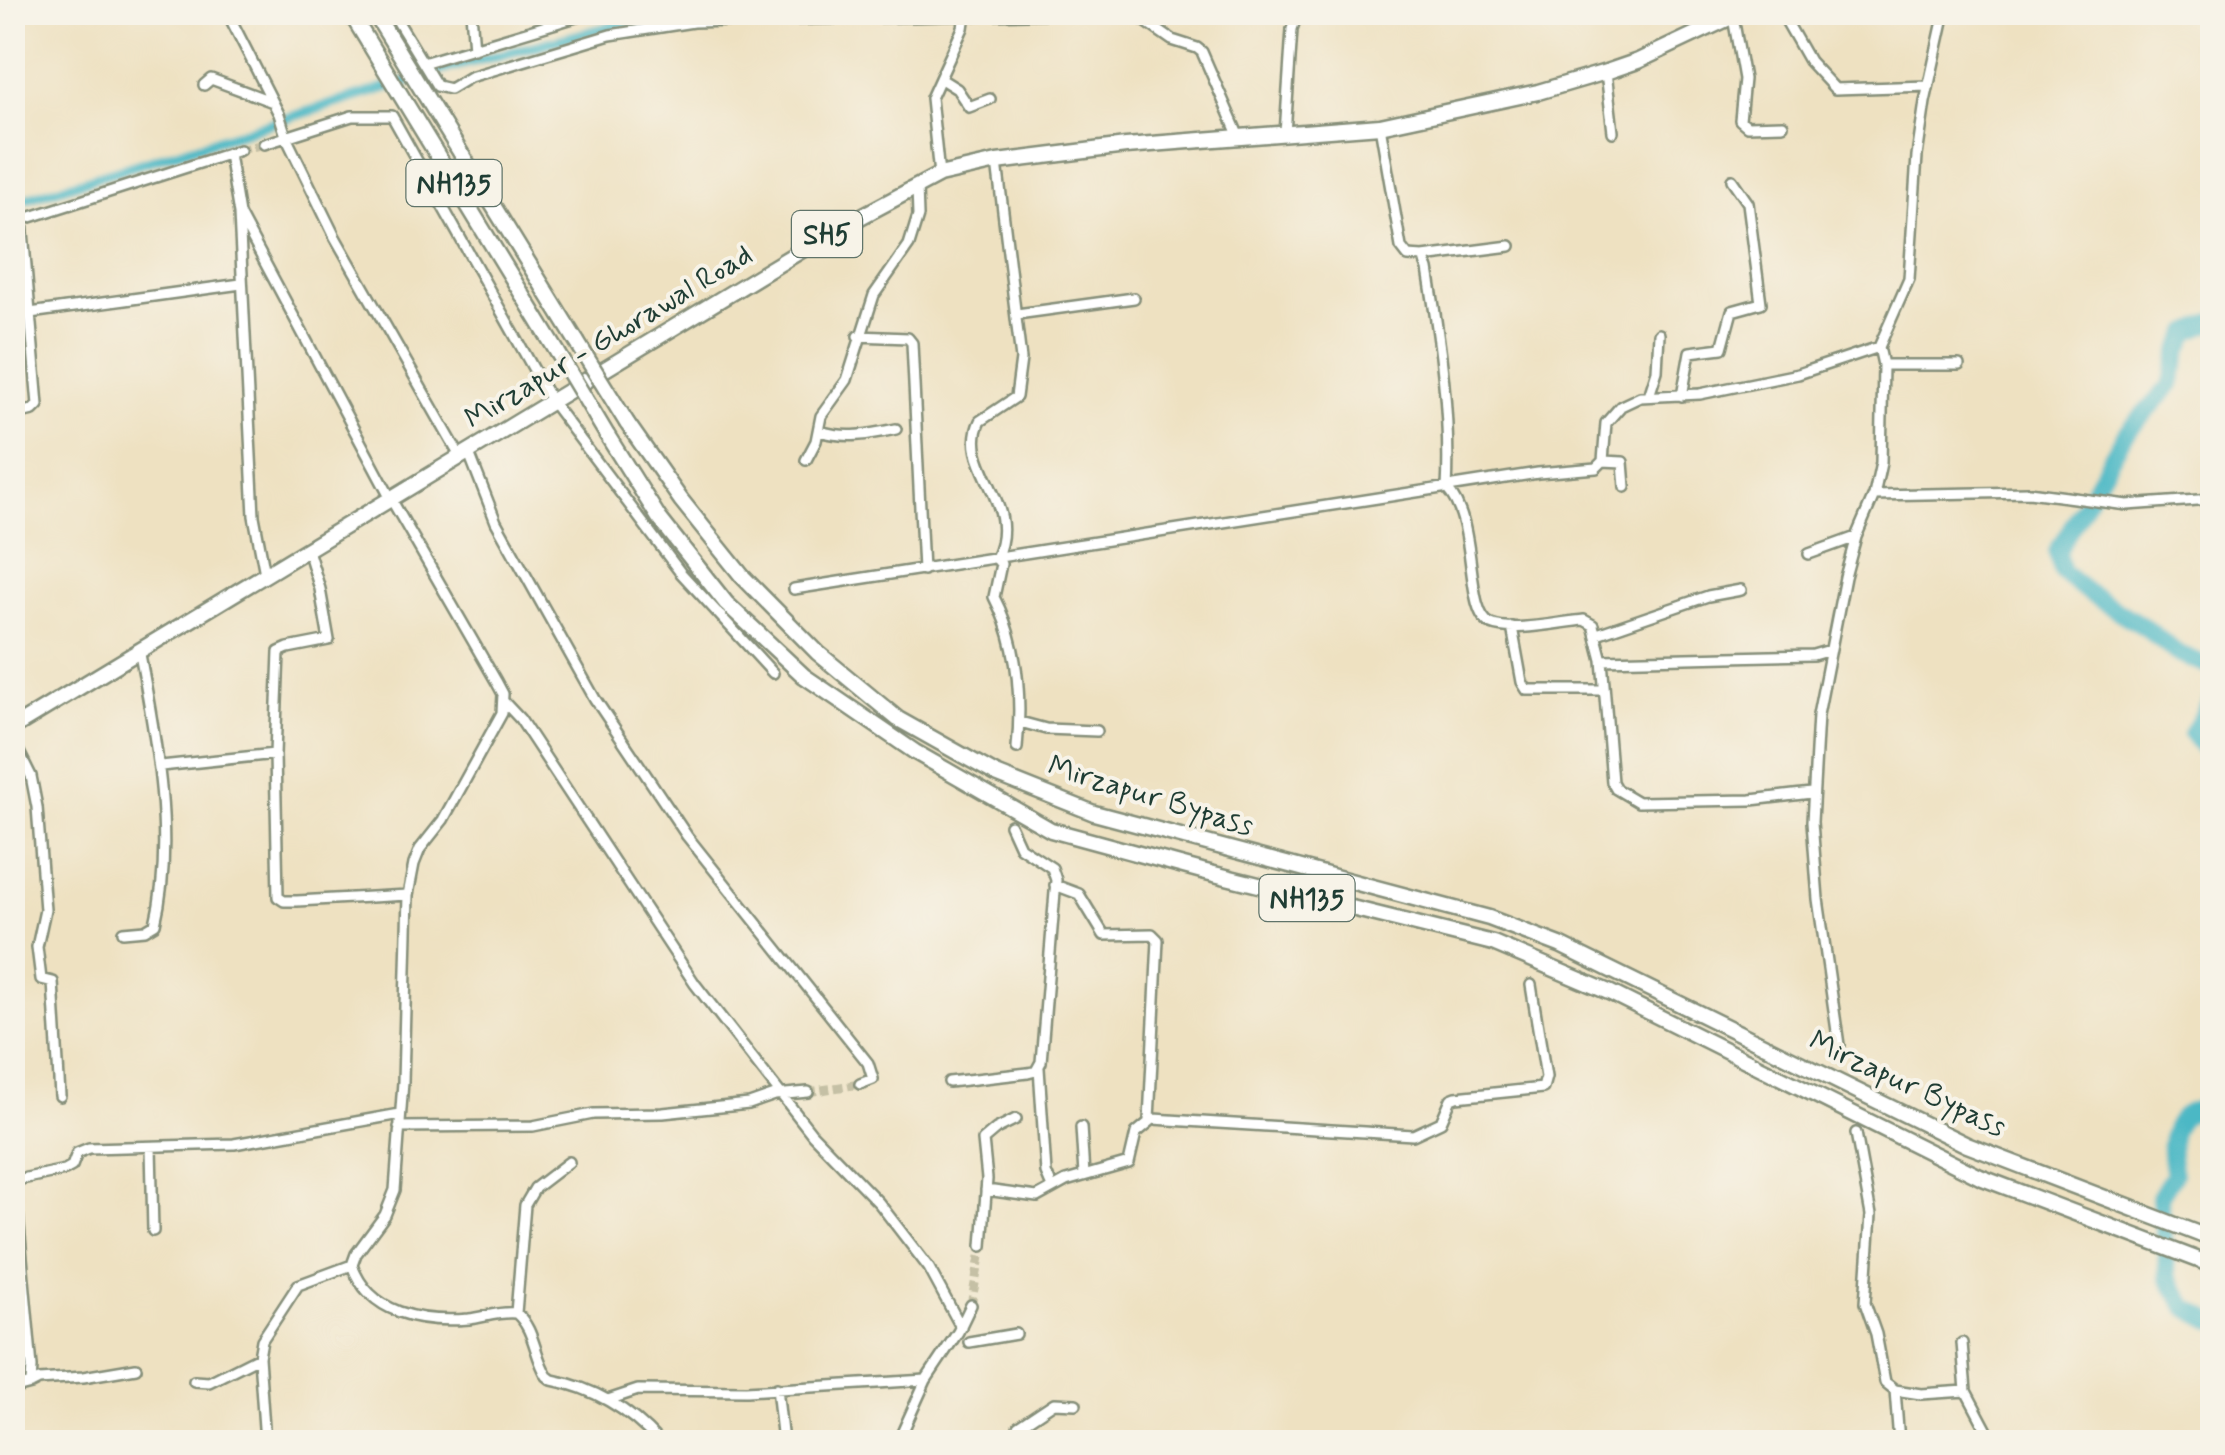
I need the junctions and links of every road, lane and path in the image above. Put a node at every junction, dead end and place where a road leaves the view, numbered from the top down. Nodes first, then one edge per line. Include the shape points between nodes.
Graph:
1 (227, 12) edge
2 (350, 12) edge
3 (374, 12) edge
4 (392, 12) edge
5 (471, 12) edge
6 (593, 12) edge
7 (1109, 12) edge
8 (1132, 12) edge
9 (1781, 12) edge
10 (1946, 12) edge
11 (1297, 13) edge
12 (965, 15) edge
13 (1738, 15) edge
14 (570, 16) edge
15 (474, 49) junction
16 (425, 67) junction
17 (1606, 72) junction
18 (941, 79) junction
19 (204, 85) dead end
20 (1928, 86) junction
21 (990, 99) dead end
22 (273, 102) junction
23 (1783, 125) dead end
24 (1380, 126) junction
25 (1613, 132) dead end
26 (286, 133) junction
27 (1285, 134) junction
28 (1239, 137) junction
29 (264, 144) tunnel mouth
30 (997, 162) junction
31 (939, 174) junction
32 (1732, 180) dead end
33 (917, 185) junction
34 (239, 214) junction
35 (17, 222) edge
36 (1510, 246) dead end
37 (1423, 257) junction
38 (241, 284) junction
39 (1134, 298) dead end
40 (30, 313) junction
41 (1018, 314) junction
42 (1659, 334) dead end
43 (858, 336) junction
44 (1880, 347) junction
45 (1883, 365) junction
46 (1959, 365) dead end
47 (1649, 396) junction
48 (1682, 396) junction
49 (552, 402) junction
50 (12, 415) edge
51 (896, 430) dead end
52 (819, 431) junction
53 (465, 456) junction
54 (806, 460) dead end
55 (1603, 460) junction
56 (1625, 487) dead end
57 (1447, 489) junction
58 (1874, 495) junction
59 (391, 499) junction
60 (2212, 499) edge
61 (1856, 537) junction
62 (308, 550) junction
63 (1809, 554) dead end
64 (996, 558) junction
65 (922, 570) junction
66 (265, 574) junction
67 (794, 589) dead end
68 (1741, 590) dead end
69 (1512, 627) junction
70 (1597, 634) junction
71 (139, 650) junction
72 (1830, 650) junction
73 (1602, 660) junction
74 (773, 673) dead end
75 (1603, 690) junction
76 (504, 702) junction
77 (1020, 722) junction
78 (12, 728) edge
79 (1097, 731) dead end
80 (12, 738) edge
81 (1018, 748) dead end
82 (275, 754) junction
83 (161, 766) junction
84 (1811, 793) junction
85 (1010, 825) dead end
86 (1055, 884) junction
87 (408, 895) junction
88 (124, 932) dead end
89 (1531, 986) dead end
90 (1839, 1046) dead end
91 (1039, 1068) junction
92 (949, 1082) dead end
93 (860, 1084) dead end
94 (808, 1092) tunnel mouth
95 (784, 1095) junction
96 (60, 1096) dead end
97 (400, 1114) junction
98 (1016, 1120) dead end
99 (1149, 1120) junction
100 (399, 1127) junction
101 (1081, 1127) dead end
102 (1856, 1132) dead end
103 (151, 1147) junction
104 (569, 1162) dead end
105 (1084, 1175) junction
106 (14, 1181) edge
107 (1052, 1187) junction
108 (986, 1190) junction
109 (153, 1231) dead end
110 (2212, 1239) edge
111 (982, 1246) tunnel mouth
112 (352, 1265) junction
113 (2212, 1265) edge
114 (971, 1305) tunnel mouth
115 (516, 1313) junction
116 (961, 1327) junction
117 (1016, 1334) dead end
118 (970, 1342) dead end
119 (1962, 1343) dead end
120 (259, 1357) junction
121 (136, 1368) dead end
122 (926, 1380) junction
123 (194, 1381) dead end
124 (31, 1384) junction
125 (777, 1388) junction
126 (12, 1389) edge
127 (1895, 1390) junction
128 (1966, 1391) junction
129 (608, 1400) junction
130 (1076, 1404) dead end
131 (1018, 1428) dead end
132 (265, 1442) edge
133 (658, 1442) edge
134 (783, 1442) edge
135 (898, 1442) edge
136 (1899, 1442) edge
137 (1994, 1442) edge

1 - 22 street
2 - 113 main road, NH135, bridge via 659,518 726,603 804,676 915,752 1051,830 1493,943 1612,993 1980,1177
3 - 110 main road, Mirzapur Bypass / NH135, bridge via 681,500 742,576 818,653 898,719 996,774 1094,813 1489,918 1560,945 1967,1145
4 - 16 street
5 - 15 street
6 - 14 street
7 - 12 street
8 - 28 street via 1202,52
9 - 20 street via 1809,61 1835,89
10 - 20 street
11 - 27 street
12 - 16 street via 693,22 610,34 453,88 438,86
12 - 18 street
13 - 17 main road, Mirzapur - Ghorawal Road / SH5
13 - 23 street via 1740,120 1748,126
14 - 15 street
15 - 16 street
17 - 24 main road, Mirzapur - Ghorawal Road / SH5
17 - 25 street
18 - 21 street via 969,107
18 - 31 street via 932,98
19 - 22 street via 211,79
20 - 44 street via 1916,156 1909,279
22 - 26 street
24 - 27 main road, Mirzapur - Ghorawal Road / SH5
24 - 37 street via 1401,248
26 - 29 street
26 - 49 street via 352,116 392,116
26 - 53 street via 379,318
27 - 28 main road, Mirzapur - Ghorawal Road / SH5
28 - 30 main road, Mirzapur - Ghorawal Road / SH5
30 - 31 main road, Mirzapur - Ghorawal Road / SH5
30 - 41 street
31 - 33 main road, Mirzapur - Ghorawal Road / SH5
32 - 48 street via 1748,203 1761,303 1732,310 1722,348 1690,352
33 - 43 street via 910,245 874,295
33 - 49 main road, Mirzapur - Ghorawal Road / SH5
34 - 35 street via 234,152
34 - 38 street
34 - 59 street
35 - 40 street
36 - 37 street
37 - 57 street via 1443,374
38 - 40 street
38 - 66 street via 254,516
39 - 41 street
40 - 50 street via 38,405
41 - 64 street via 1022,360 1016,397 976,427 978,456 1004,520
42 - 47 street
43 - 52 street via 847,380 821,416
43 - 65 street via 911,340
44 - 45 street
44 - 48 street via 1798,374
45 - 46 street
45 - 58 street
47 - 48 street
47 - 55 street via 1632,399 1606,423
49 - 53 main road, Mirzapur - Ghorawal Road / SH5
49 - 74 street via 680,572
51 - 52 street via 862,436
52 - 54 street
53 - 59 main road, Mirzapur - Ghorawal Road / SH5
53 - 93 street via 596,698 686,836 873,1070 871,1082
55 - 56 street via 1623,462
55 - 57 street via 1596,468
57 - 64 street
57 - 69 street via 1468,531 1482,617
58 - 60 street via 2029,492 2102,504
58 - 61 street
59 - 62 main road, Mirzapur - Ghorawal Road / SH5
59 - 76 street
61 - 63 street
61 - 72 street
62 - 66 main road, Mirzapur - Ghorawal Road / SH5
62 - 82 street via 329,640 279,652
64 - 65 street
64 - 77 street via 1001,564 994,597 1012,651
65 - 67 street
66 - 71 main road, Mirzapur - Ghorawal Road / SH5
68 - 70 street
69 - 70 street via 1584,620
69 - 75 street via 1527,690
70 - 73 street
71 - 78 main road, Mirzapur - Ghorawal Road / SH5
71 - 83 street
72 - 73 street
72 - 84 street
73 - 75 street
75 - 84 street via 1612,782 1631,800
76 - 87 street via 443,820 420,850
76 - 95 street via 695,984
77 - 79 street
77 - 81 street
80 - 96 street via 37,807 45,910 37,962 40,979 53,982
82 - 83 street
82 - 87 street via 278,897 284,902
83 - 88 street via 155,924
84 - 90 street
85 - 86 street via 1025,853 1052,868
86 - 91 street
86 - 99 street via 1079,894 1104,936 1152,934 1158,940
87 - 97 street
89 - 99 street via 1546,1086 1456,1097 1441,1122 1414,1135
91 - 92 street
91 - 107 street
94 - 95 street
95 - 100 street via 534,1126
95 - 116 street via 929,1268
97 - 100 street
97 - 103 street via 234,1144
98 - 108 street via 983,1140
99 - 105 street via 1136,1132 1129,1163
100 - 112 street via 392,1203
101 - 105 street
102 - 127 street via 1871,1215 1865,1304 1883,1375
103 - 106 street via 83,1149 65,1170
103 - 109 street
104 - 115 street via 535,1188 525,1205
105 - 107 street
106 - 124 street
107 - 108 street via 1037,1197
108 - 111 street
112 - 115 street via 373,1298 420,1318
112 - 120 street via 298,1285 262,1340
114 - 116 street
115 - 129 street via 547,1376
116 - 122 street
117 - 118 street
119 - 128 street
120 - 123 street via 208,1382
120 - 132 street
121 - 124 street
122 - 125 street
122 - 135 street
124 - 126 street
125 - 129 street via 638,1390
125 - 134 street
127 - 128 street
127 - 136 street
128 - 137 street
129 - 133 street
130 - 131 street via 1054,1403

